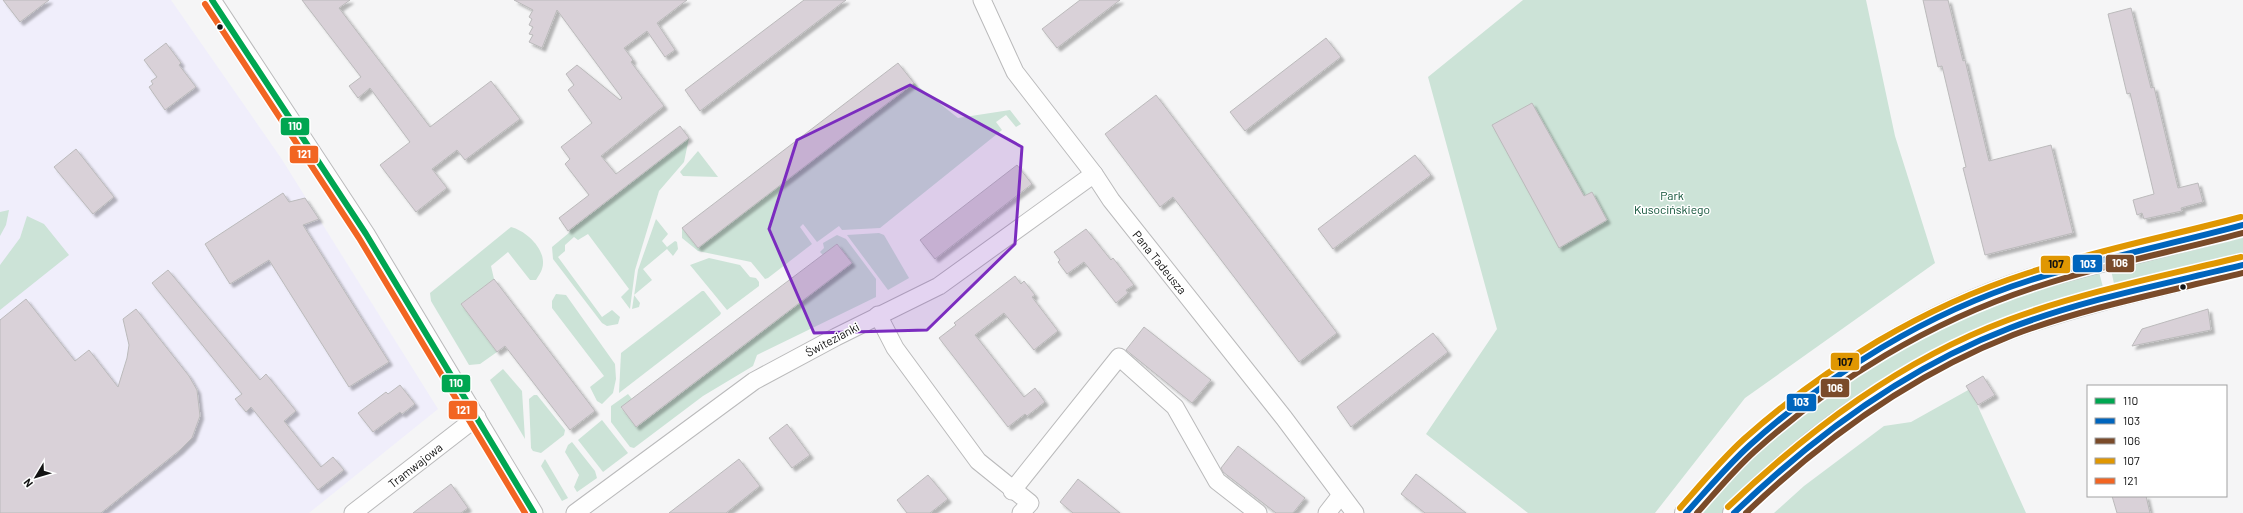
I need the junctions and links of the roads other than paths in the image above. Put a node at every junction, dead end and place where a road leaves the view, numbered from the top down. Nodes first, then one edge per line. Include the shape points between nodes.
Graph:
1 (212, 0) edge
2 (982, 0) edge
3 (1094, 174) junction
4 (2243, 225) edge
5 (2243, 265) edge
6 (878, 315) junction
7 (477, 417) junction
8 (1012, 491) junction
9 (1341, 495) junction
10 (353, 513) edge
11 (534, 513) edge
12 (575, 513) edge
13 (1021, 513) edge
14 (1258, 513) edge
15 (1327, 513) edge
16 (1355, 513) edge
17 (1686, 513) edge
18 (1734, 513) edge

1 - 7 street via 366,234
2 - 3 street, Pana Tadeusza via 1015,72
3 - 6 street, Świtezianki via 939,286
3 - 9 street, Pana Tadeusza via 1111,200 1284,418
4 - 17 street via 2031,280 1936,319 1894,341 1814,393 1749,446
5 - 18 street via 2056,314 2010,328 1957,351 1908,377 1843,418 1799,452
6 - 8 street via 895,348 978,461
6 - 12 street, Świtezianki via 754,381
7 - 10 street, Tramwajowa
7 - 11 street
8 - 13 street via 1030,503
8 - 14 street via 1119,357 1175,407 1217,481
9 - 15 street
9 - 16 street, Pana Tadeusza

